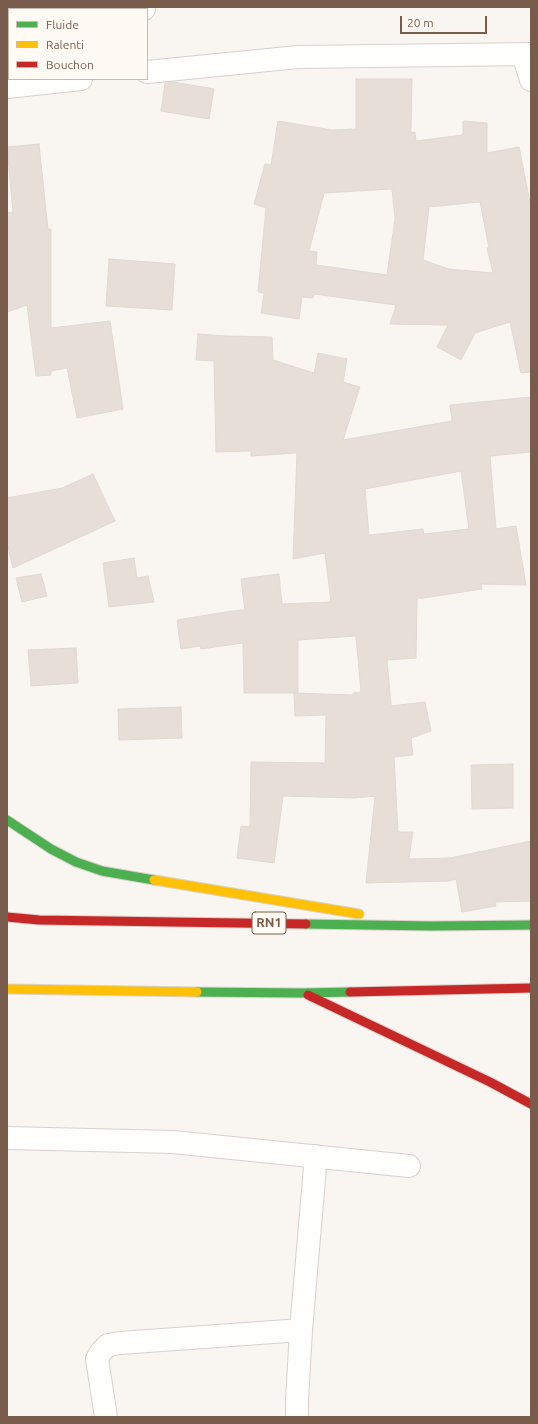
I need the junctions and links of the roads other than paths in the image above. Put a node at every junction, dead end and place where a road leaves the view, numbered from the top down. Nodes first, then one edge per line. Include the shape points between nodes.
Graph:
1 (527, 54) edge
2 (148, 72) edge
3 (72, 80) edge
4 (531, 80) edge
5 (7, 87) edge
6 (7, 820) edge
7 (7, 917) edge
8 (431, 926) junction
9 (531, 926) edge
10 (531, 988) edge
11 (7, 989) edge
12 (303, 993) junction
13 (531, 1104) edge
14 (7, 1138) edge
15 (316, 1156) junction
16 (409, 1166) dead end
17 (300, 1330) junction
18 (106, 1417) edge
19 (297, 1417) edge

1 - 2 street via 298,57
1 - 4 street
3 - 5 street
6 - 8 highway via 51,850 102,871
7 - 8 highway, RN1 via 39,920
8 - 9 highway, RN1
10 - 12 highway
11 - 12 highway
12 - 13 highway
14 - 15 street via 173,1142
15 - 16 street
15 - 17 street
17 - 18 street via 108,1345 97,1359
17 - 19 street

